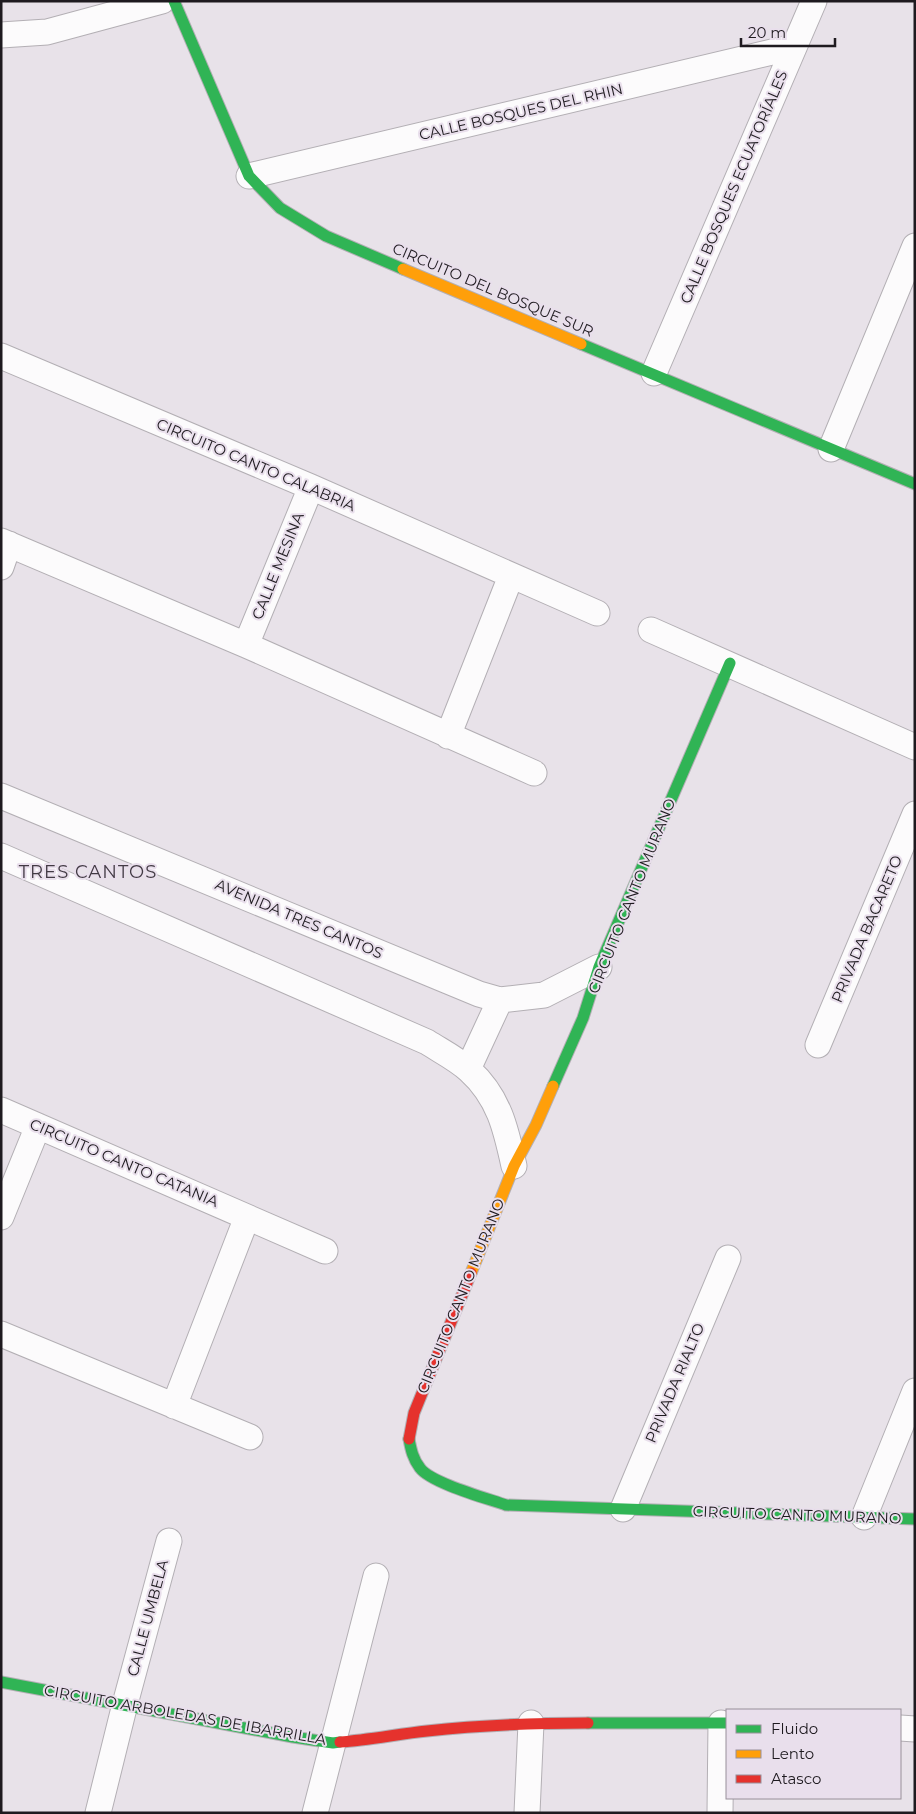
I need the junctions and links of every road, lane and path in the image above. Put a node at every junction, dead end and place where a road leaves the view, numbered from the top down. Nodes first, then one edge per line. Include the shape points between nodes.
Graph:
1 (162, 1) edge
2 (174, 1) edge
3 (814, 1) edge
4 (1, 35) edge
5 (793, 47) junction
6 (249, 176) junction
7 (915, 246) edge
8 (1, 356) edge
9 (654, 373) junction
10 (831, 448) junction
11 (915, 484) edge
12 (311, 488) junction
13 (4, 550) edge
14 (511, 576) junction
15 (597, 613) dead end
16 (651, 630) dead end
17 (246, 645) junction
18 (730, 664) junction
19 (448, 736) junction
20 (915, 748) edge
21 (534, 773) dead end
22 (1, 796) edge
23 (915, 814) edge
24 (1, 856) edge
25 (599, 967) junction
26 (500, 1000) junction
27 (818, 1045) dead end
28 (468, 1069) junction
29 (1, 1110) edge
30 (38, 1126) junction
31 (514, 1166) junction
32 (1, 1217) edge
33 (247, 1217) junction
34 (325, 1251) dead end
35 (728, 1258) dead end
36 (1, 1334) edge
37 (915, 1392) edge
38 (174, 1406) junction
39 (250, 1437) dead end
40 (623, 1509) junction
41 (864, 1517) junction
42 (915, 1519) edge
43 (169, 1541) dead end
44 (376, 1576) dead end
45 (1, 1682) edge
46 (125, 1704) junction
47 (531, 1723) junction
48 (724, 1723) edge
49 (901, 1728) edge
50 (915, 1729) edge
51 (333, 1743) junction
52 (98, 1813) edge
53 (315, 1813) edge
54 (527, 1813) edge
55 (720, 1813) edge

1 - 4 street via 47,32
2 - 6 street, CIRCUITO DEL BOSQUE SUR
3 - 5 street, CALLE BOSQUES ECUATORÍALES
5 - 6 street, CALLE BOSQUES DEL RHIN
5 - 9 street, CALLE BOSQUES ECUATORÍALES
6 - 9 street, CIRCUITO DEL BOSQUE SUR via 280,208 326,236
7 - 10 street
8 - 12 street, CIRCUITO CANTO CALABRIA
9 - 10 street, CIRCUITO DEL BOSQUE SUR
10 - 11 street, CIRCUITO DEL BOSQUE SUR
12 - 14 street, CIRCUITO CANTO CALABRIA
12 - 17 street, CALLE MESINA
13 - 17 street
14 - 15 street, CIRCUITO CANTO CALABRIA
14 - 19 street
16 - 18 street
17 - 19 street
18 - 20 street
18 - 25 street, CIRCUITO CANTO MURANO
19 - 21 street
22 - 26 street, AVENIDA TRES CANTOS
23 - 27 street, PRIVADA BACARETO
24 - 28 street via 427,1042
25 - 26 street, AVENIDA TRES CANTOS via 544,995
25 - 31 street, CIRCUITO CANTO MURANO via 583,1018 536,1125
26 - 28 street
28 - 31 street via 489,1091 506,1127
29 - 30 street, CIRCUITO CANTO CATANIA
30 - 32 street
30 - 33 street, CIRCUITO CANTO CATANIA
31 - 40 street, CIRCUITO CANTO MURANO via 414,1413 408,1436 412,1456 421,1470 442,1482 506,1505
33 - 34 street, CIRCUITO CANTO CATANIA
33 - 38 street
35 - 40 street, PRIVADA RIALTO
36 - 38 street
37 - 41 street
38 - 39 street
40 - 41 street, CIRCUITO CANTO MURANO
41 - 42 street, CIRCUITO CANTO MURANO
43 - 46 street, CALLE UMBELA
44 - 51 street
45 - 46 street, CIRCUITO ARBOLEDAS DE IBARRILLA
46 - 51 street, CIRCUITO ARBOLEDAS DE IBARRILLA
46 - 52 street, CALLE UMBELA
47 - 48 street, CIRCUITO ARBOLEDAS DE IBARRILLA
47 - 51 street, CIRCUITO ARBOLEDAS DE IBARRILLA
47 - 54 street
48 - 55 street
49 - 50 street
51 - 53 street

